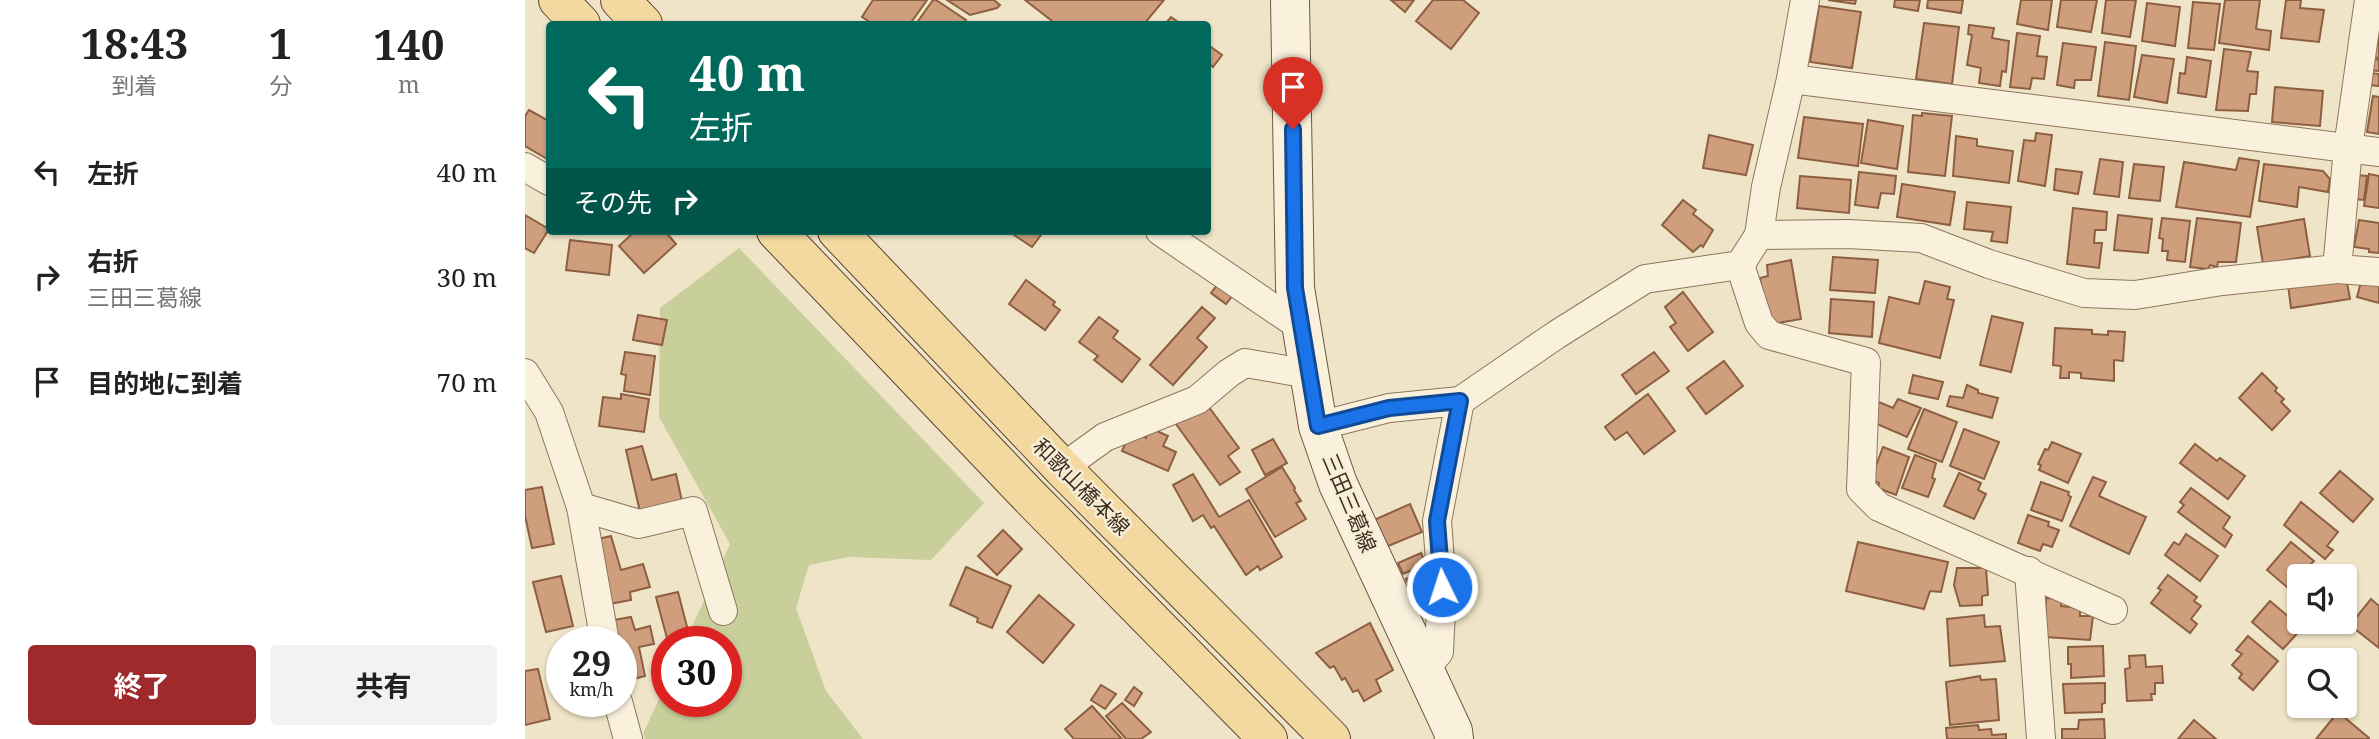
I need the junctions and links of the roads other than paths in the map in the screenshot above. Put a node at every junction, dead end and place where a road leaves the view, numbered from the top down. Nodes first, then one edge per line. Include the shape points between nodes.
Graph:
1 (558, 0) edge
2 (620, 0) edge
3 (1290, 0) edge
4 (1805, 0) edge
5 (2369, 0) edge
6 (578, 21) edge
7 (640, 21) edge
8 (1791, 79) junction
9 (2347, 148) junction
10 (2379, 152) edge
11 (525, 167) edge
12 (546, 179) edge
13 (780, 235) edge
14 (841, 235) edge
15 (1166, 235) edge
16 (1759, 235) junction
17 (1740, 265) junction
18 (2337, 269) junction
19 (2379, 272) edge
20 (1301, 327) junction
21 (525, 373) edge
22 (1309, 374) junction
23 (1460, 401) junction
24 (1318, 426) junction
25 (1062, 468) junction
26 (581, 507) junction
27 (2029, 571) junction
28 (2113, 610) dead end
29 (723, 611) dead end
30 (602, 626) edge
31 (1426, 669) junction
32 (622, 717) edge
33 (628, 739) edge
34 (1268, 739) edge
35 (1331, 739) edge
36 (1454, 739) edge
37 (2041, 739) edge

1 - 6 main road
2 - 7 main road
3 - 20 main road, 三田三葛線 via 1295,288
4 - 8 street
5 - 9 street
8 - 9 street
8 - 16 street
9 - 10 street
9 - 18 street
11 - 12 street
13 - 34 main road, 和歌山橋本線
14 - 25 main road, 和歌山橋本線
15 - 20 street
16 - 17 street
16 - 18 street via 1921,238 2084,293 2135,295
17 - 23 street via 1645,279
17 - 27 street via 1759,323 1769,335 1866,362 1861,489 1879,508
18 - 19 street
20 - 22 main road, 三田三葛線
21 - 26 street via 549,412
22 - 24 main road, 三田三葛線
22 - 25 street via 1245,363 1197,400 1105,437
23 - 24 street via 1389,408
23 - 31 street via 1437,521 1442,587 1439,652
24 - 31 main road, 三田三葛線 via 1338,484
25 - 35 main road, 和歌山橋本線
26 - 29 street via 639,524 692,511
26 - 30 street
27 - 28 street
27 - 37 street
31 - 36 main road, 三田三葛線
32 - 33 street

